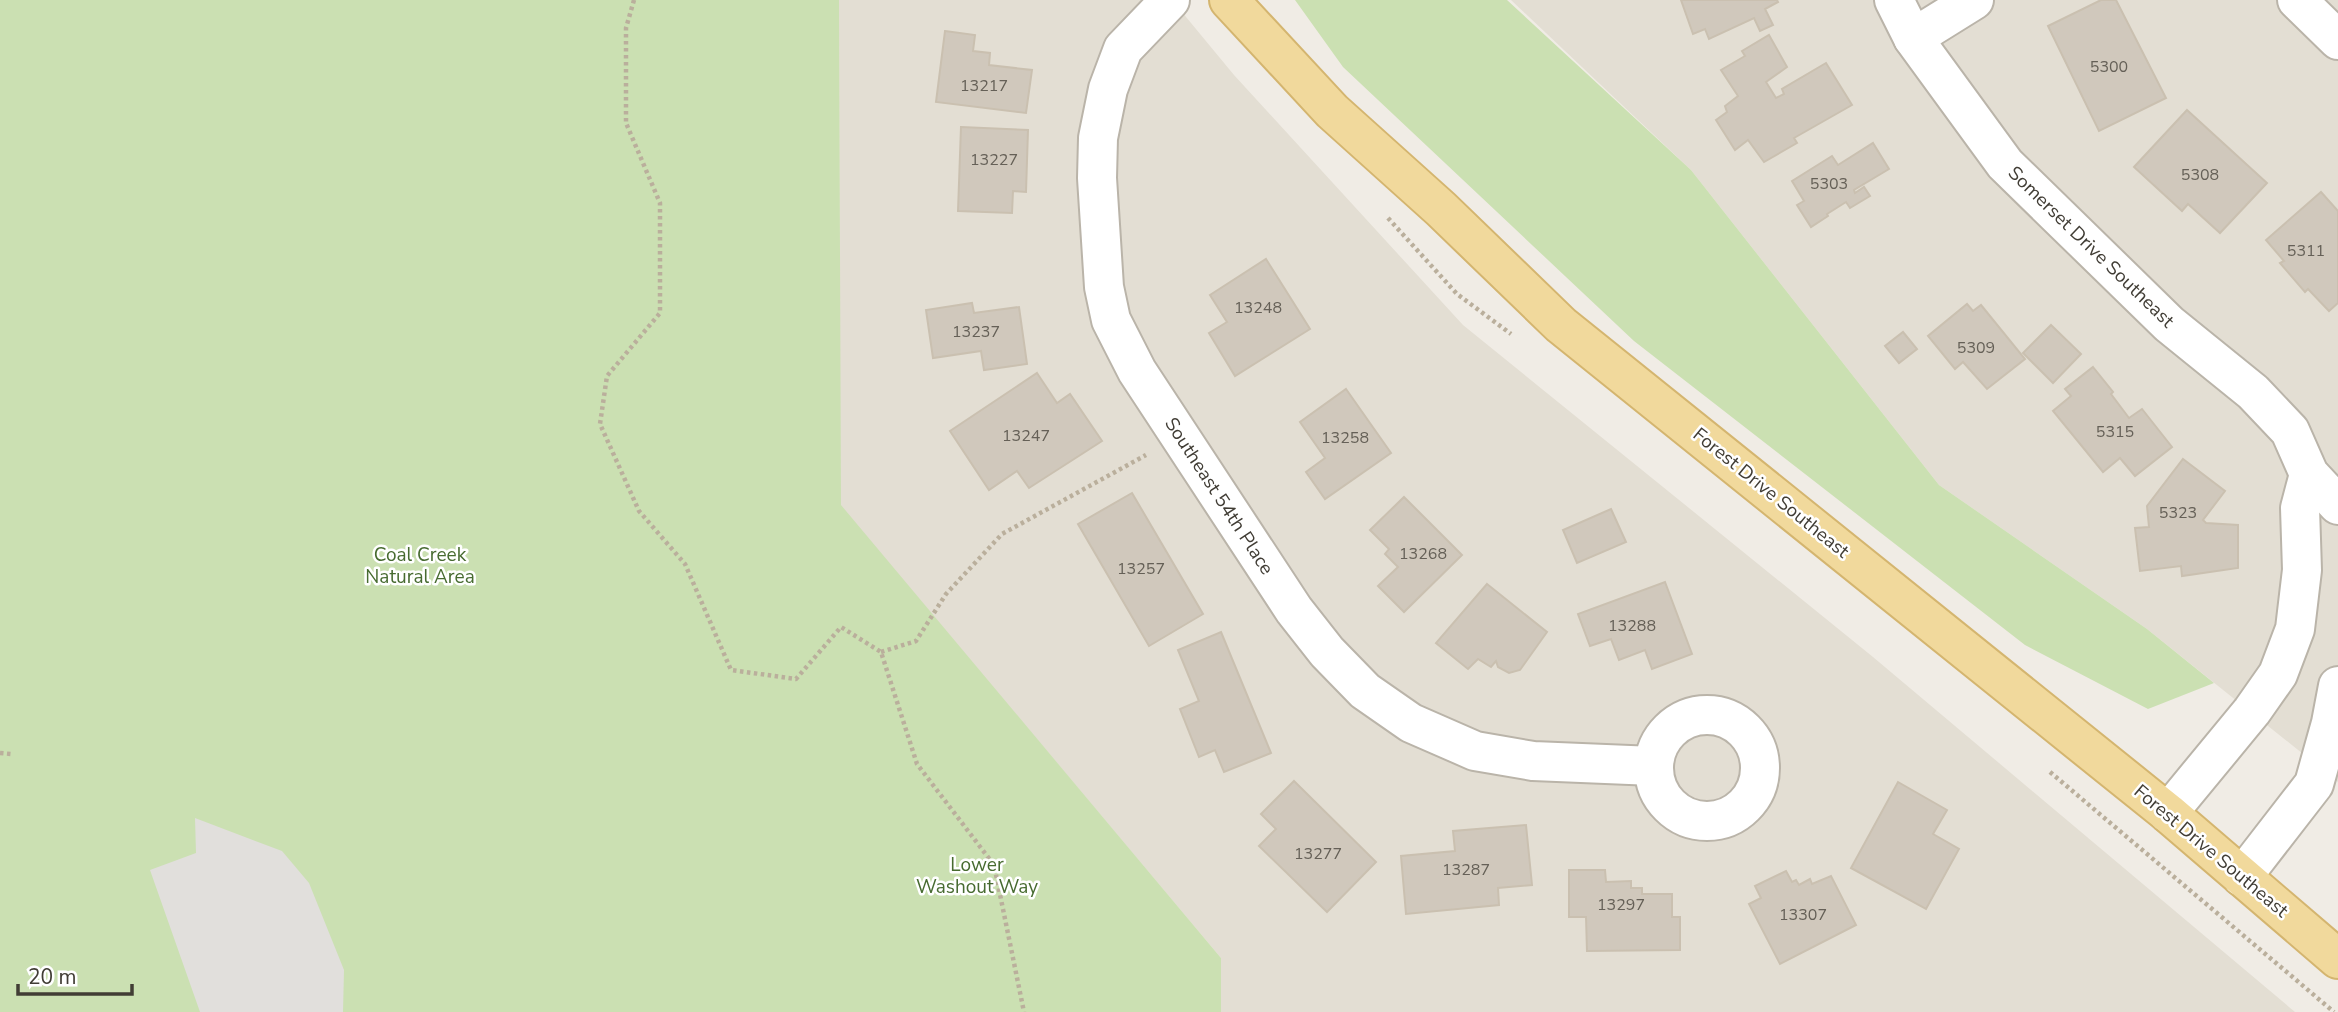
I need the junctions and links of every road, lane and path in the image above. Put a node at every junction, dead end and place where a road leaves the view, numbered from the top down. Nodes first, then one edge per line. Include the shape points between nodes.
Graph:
1 (634, 0) edge
2 (1170, 0) edge
3 (1230, 0) edge
4 (1894, 0) edge
5 (1974, 0) edge
6 (2297, 0) edge
7 (1913, 38) junction
8 (2338, 40) edge
9 (1149, 453) dead end
10 (2309, 474) junction
11 (2338, 505) edge
12 (881, 652) junction
13 (2338, 686) edge
14 (0, 753) edge
15 (12, 754) dead end
16 (1654, 766) dead end
17 (2168, 813) junction
18 (2242, 877) junction
19 (2338, 959) edge
20 (1024, 1012) edge

1 - 12 path via 626,29 626,123 660,203 660,313 607,376 600,424 639,511 685,564 731,670 796,679 841,627
2 - 16 street, Southeast 54th Place via 1123,49 1108,89 1098,138 1104,287 1111,320 1137,371 1294,610 1365,691 1411,723 1475,751 1533,761
3 - 17 main road, Forest Drive Southeast via 1332,111 1561,325
4 - 7 street, Somerset Drive Southeast
5 - 7 street
6 - 8 street
7 - 10 street, Somerset Drive Southeast via 2005,164 2169,324 2253,392 2290,431
9 - 12 path via 1002,534 946,594 916,641
10 - 11 street, Somerset Drive Southeast
10 - 17 street via 2300,508 2302,570 2295,629 2278,674
12 - 20 path via 916,764 994,865
13 - 18 street via 2314,784
14 - 15 path
17 - 18 main road, Forest Drive Southeast
18 - 19 main road, Forest Drive Southeast

